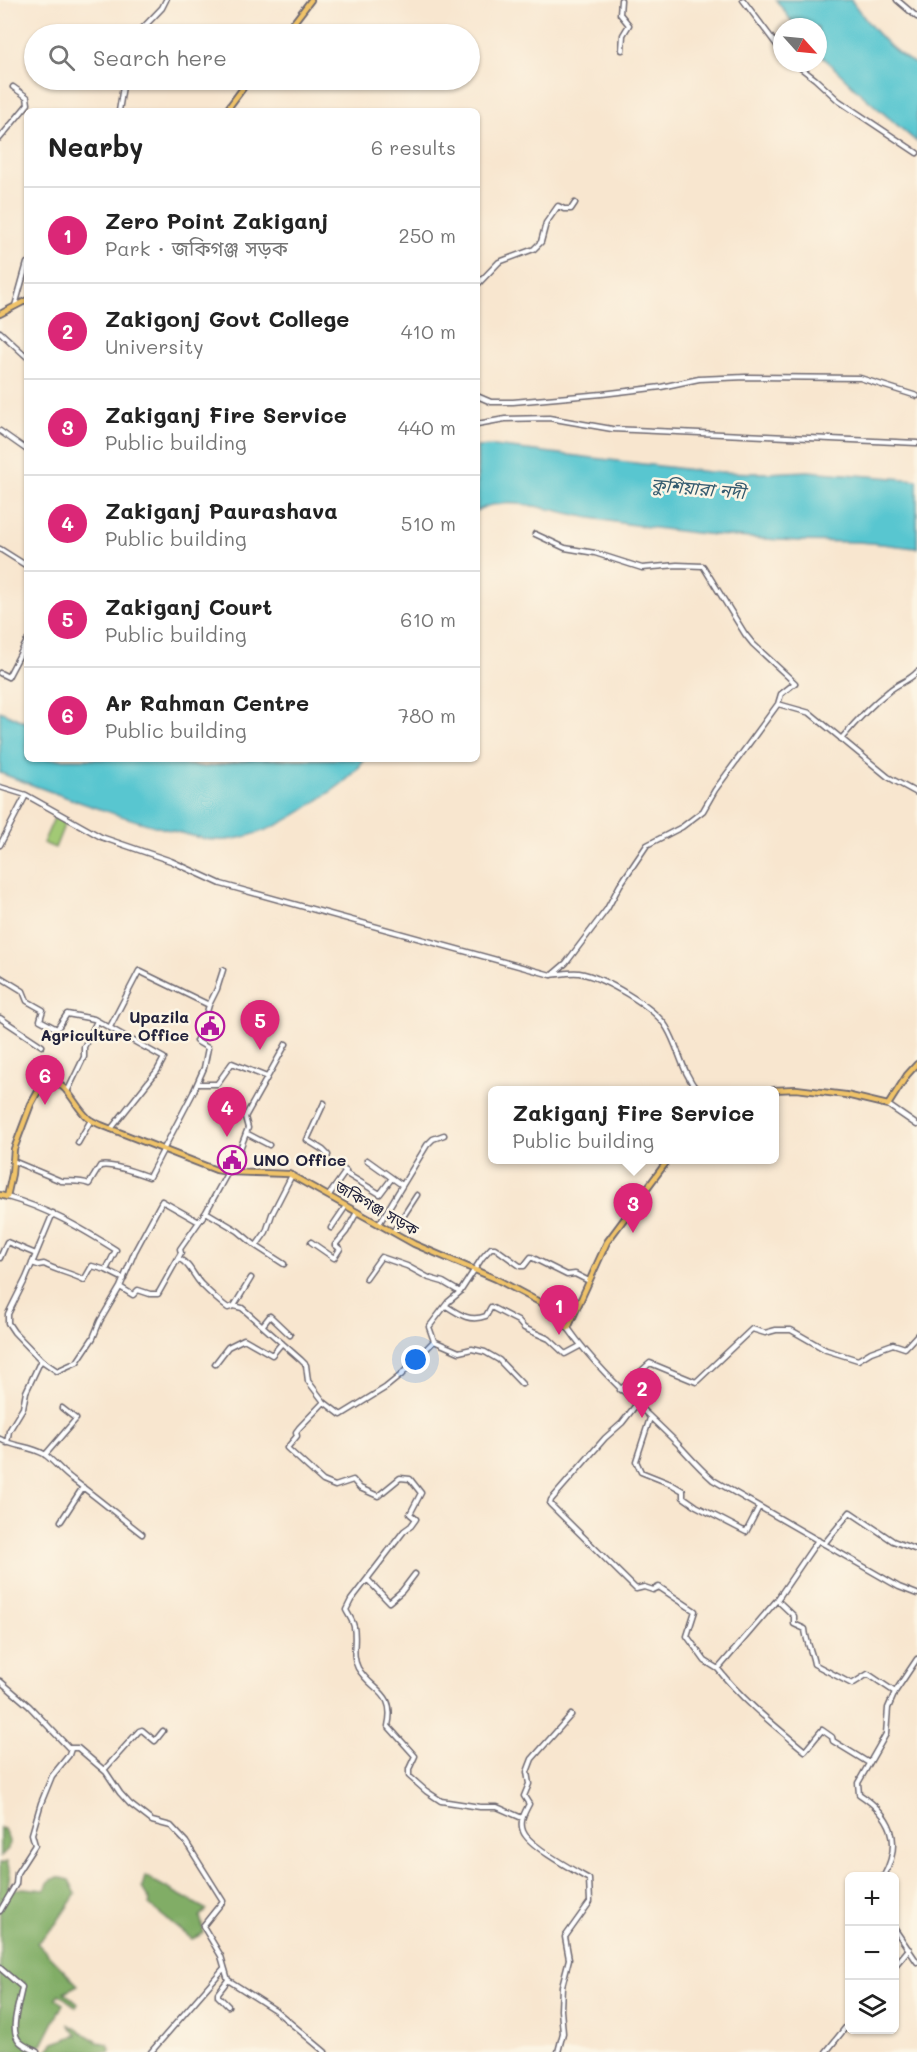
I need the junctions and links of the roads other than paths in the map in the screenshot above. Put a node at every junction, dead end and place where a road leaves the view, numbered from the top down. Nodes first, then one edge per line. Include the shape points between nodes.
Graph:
1 (166, 0) edge
2 (621, 0) edge
3 (743, 0) edge
4 (897, 0) edge
5 (308, 1) edge
6 (917, 16) edge
7 (147, 24) edge
8 (292, 24) edge
9 (773, 40) edge
10 (622, 50) dead end
11 (806, 72) edge
12 (13, 87) dead end
13 (122, 90) edge
14 (242, 90) edge
15 (25, 108) edge
16 (119, 108) edge
17 (228, 108) edge
18 (24, 109) edge
19 (0, 138) edge
20 (917, 153) edge
21 (575, 203) dead end
22 (24, 274) edge
23 (480, 282) edge
24 (24, 302) edge
25 (15, 307) junction
26 (0, 314) edge
27 (0, 332) edge
28 (24, 354) edge
29 (917, 396) edge
30 (480, 397) edge
31 (480, 423) edge
32 (0, 431) edge
33 (917, 443) edge
34 (24, 448) edge
35 (535, 534) dead end
36 (0, 549) edge
37 (24, 564) edge
38 (24, 648) edge
39 (917, 672) edge
40 (0, 673) edge
41 (777, 704) junction
42 (841, 739) junction
43 (0, 787) edge
44 (917, 793) edge
45 (26, 795) junction
46 (0, 845) edge
47 (223, 970) dead end
48 (551, 975) junction
49 (0, 977) edge
50 (209, 1005) junction
51 (0, 1018) edge
52 (97, 1021) junction
53 (110, 1027) junction
54 (286, 1044) dead end
55 (42, 1046) dead end
56 (917, 1064) edge
57 (267, 1077) junction
58 (197, 1084) junction
59 (693, 1086) edge
60 (779, 1090) edge
61 (67, 1092) junction
62 (324, 1103) dead end
63 (888, 1105) junction
64 (92, 1120) junction
65 (917, 1125) edge
66 (111, 1129) junction
67 (246, 1133) junction
68 (444, 1135) dead end
69 (78, 1143) dead end
70 (270, 1145) dead end
71 (164, 1149) junction
72 (367, 1160) dead end
73 (13, 1161) junction
74 (666, 1164) edge
75 (228, 1172) junction
76 (237, 1172) junction
77 (345, 1173) junction
78 (292, 1175) junction
79 (392, 1178) junction
80 (402, 1185) junction
81 (0, 1195) edge
82 (329, 1195) junction
83 (417, 1196) dead end
84 (7, 1197) junction
85 (346, 1205) junction
86 (358, 1211) junction
87 (206, 1212) junction
88 (53, 1213) junction
89 (199, 1222) junction
90 (379, 1224) junction
91 (331, 1228) dead end
92 (393, 1232) junction
93 (311, 1242) dead end
94 (256, 1246) junction
95 (36, 1254) junction
96 (0, 1258) edge
97 (178, 1258) junction
98 (32, 1263) junction
99 (284, 1264) dead end
100 (475, 1269) junction
101 (105, 1270) junction
102 (251, 1278) dead end
103 (366, 1278) dead end
104 (124, 1279) junction
105 (589, 1281) junction
106 (120, 1287) junction
107 (460, 1292) junction
108 (234, 1306) junction
109 (446, 1306) junction
110 (263, 1325) junction
111 (568, 1328) junction
112 (291, 1335) dead end
113 (917, 1335) edge
114 (434, 1341) junction
115 (282, 1343) junction
116 (580, 1346) junction
117 (41, 1360) junction
118 (215, 1364) dead end
119 (522, 1384) dead end
120 (620, 1390) junction
121 (324, 1402) junction
122 (636, 1405) junction
123 (62, 1408) dead end
124 (650, 1418) junction
125 (0, 1439) edge
126 (7, 1443) junction
127 (45, 1455) junction
128 (84, 1487) junction
129 (759, 1507) junction
130 (61, 1521) dead end
131 (142, 1534) dead end
132 (818, 1540) junction
133 (824, 1544) junction
134 (917, 1550) edge
135 (415, 1574) dead end
136 (368, 1580) junction
137 (917, 1594) edge
138 (777, 1600) junction
139 (917, 1659) edge
140 (718, 1669) junction
141 (0, 1681) edge
142 (895, 1692) junction
143 (571, 1715) dead end
144 (163, 1731) dead end
145 (71, 1749) junction
146 (869, 1763) junction
147 (104, 1770) junction
148 (522, 1818) junction
149 (886, 1872) edge
150 (0, 1911) edge
151 (899, 1935) edge
152 (909, 1949) junction
153 (899, 1961) edge
154 (917, 1962) edge
155 (0, 1968) edge
156 (224, 1968) junction
157 (228, 1980) junction
158 (228, 2006) dead end
159 (845, 2027) edge
160 (37, 2052) edge
161 (151, 2052) edge
162 (325, 2052) edge
163 (558, 2052) edge
164 (826, 2052) edge

1 - 7 street
2 - 10 street via 620,14 629,25 622,35
3 - 9 street
4 - 6 street
5 - 8 main road
11 - 20 street via 839,101
12 - 15 street via 27,97
13 - 16 street
14 - 17 main road
18 - 19 street
21 - 23 street via 571,209 558,206 534,249 499,262
22 - 25 street
24 - 25 main road
25 - 26 main road
27 - 28 street
29 - 30 street via 860,378 746,376 513,402 491,402
31 - 33 street via 549,418 612,429
32 - 34 street
35 - 41 street via 565,548 642,568 703,566 745,634 795,683 781,694
36 - 37 street
38 - 40 street via 8,677
39 - 42 street via 867,709
41 - 42 street via 810,713
41 - 48 street via 703,811 647,845 607,909 566,963
42 - 44 street via 888,777
43 - 45 street
45 - 46 street
45 - 48 street via 101,837 171,861 221,884
47 - 50 street
48 - 59 street via 589,976 638,1001 667,1027
49 - 52 street via 23,991 27,1001 43,1010 40,1020 57,1029 67,1014
50 - 53 street via 139,971
50 - 58 street via 196,1041 207,1048
51 - 55 street
52 - 53 street
52 - 61 street
53 - 66 street via 164,1058
54 - 57 street
56 - 63 main road
57 - 58 street via 232,1063 217,1084
57 - 67 street via 245,1117
58 - 71 street
60 - 63 main road via 846,1095
61 - 64 main road, জকিগঞ্জ সড়ক
61 - 73 main road via 49,1080 41,1086 14,1149
62 - 77 street via 307,1140
63 - 65 street
64 - 66 main road, জকিগঞ্জ সড়ক
64 - 69 street
66 - 71 main road, জকিগঞ্জ সড়ক
67 - 70 street
67 - 76 street
68 - 80 street via 427,1145
71 - 73 street via 149,1177 106,1164 100,1166 89,1184 61,1181
71 - 75 main road, জকিগঞ্জ সড়ক
72 - 79 street
73 - 84 main road
74 - 105 main road via 607,1242
75 - 76 main road, জকিগঞ্জ সড়ক
75 - 87 street
76 - 78 main road, জকিগঞ্জ সড়ক
77 - 79 street via 380,1194
77 - 82 street
78 - 82 main road, জকিগঞ্জ সড়ক
78 - 94 street
79 - 80 street
80 - 90 street
81 - 84 main road
82 - 85 main road, জকিগঞ্জ সড়ক
83 - 92 street
84 - 88 street
85 - 86 main road, জকিগঞ্জ সড়ক
85 - 91 street
86 - 90 main road, জকিগঞ্জ সড়ক
86 - 93 street via 335,1245 340,1249 334,1258
87 - 89 street
87 - 94 street
88 - 95 street
88 - 101 street via 116,1250
89 - 97 street
89 - 104 street via 162,1201
90 - 92 main road, জকিগঞ্জ সড়ক
92 - 100 main road, জকিগঞ্জ সড়ক
94 - 99 street
95 - 96 street via 7,1242
95 - 98 street
97 - 106 street via 158,1294 138,1290 133,1295
97 - 108 street via 191,1267 219,1302 228,1308
98 - 101 street via 84,1280 92,1266
98 - 117 street via 8,1314 8,1323
100 - 105 street via 495,1248 520,1266 531,1257
100 - 107 street
100 - 111 main road, জকিগঞ্জ সড়ক via 545,1305
101 - 104 street
102 - 108 street
103 - 107 street via 381,1257
104 - 106 street
105 - 111 main road
106 - 117 street via 77,1362 57,1371
107 - 109 street
108 - 110 street
109 - 114 street via 429,1327
109 - 116 street via 477,1319 486,1316 491,1307 549,1339 565,1354
110 - 112 street via 270,1316
110 - 115 street
111 - 116 street
113 - 120 street via 905,1348 893,1344 858,1360 826,1350 791,1330 765,1333 752,1329 696,1382 650,1363
114 - 119 street via 459,1352 485,1352 499,1360
114 - 121 street via 385,1388 341,1415
115 - 118 street via 272,1355 244,1339 228,1347
115 - 121 street via 306,1365 308,1381
116 - 120 street
117 - 126 street
120 - 122 street
121 - 136 street via 299,1428 287,1448 316,1476 335,1486 353,1480 378,1496 400,1478 410,1479 422,1493 410,1514 416,1519
122 - 124 street
122 - 140 street via 550,1504 636,1589 659,1587 695,1611 687,1636 705,1661
123 - 127 street via 75,1419
124 - 129 street via 713,1480
124 - 129 street via 636,1461 641,1472 671,1484 696,1506 746,1532
125 - 126 street
126 - 127 street
127 - 128 street
128 - 130 street
128 - 131 street
129 - 132 street
132 - 133 street
132 - 138 street
133 - 134 street via 850,1512 893,1541
133 - 137 street
135 - 136 street via 389,1602
136 - 148 street via 346,1610 354,1624 353,1654 359,1669 386,1697 391,1713 388,1726 415,1756 409,1776 441,1801 497,1807
138 - 140 street
138 - 142 street via 794,1616 794,1624 805,1629 814,1664 852,1684 868,1674
139 - 142 street
140 - 146 street via 805,1750 822,1730 832,1741
141 - 145 street
142 - 146 street via 888,1708 886,1734
143 - 148 street via 532,1759 524,1796 528,1804
144 - 147 street via 155,1741 139,1731
145 - 147 street via 78,1748
145 - 150 street via 52,1776 32,1834 35,1845
146 - 149 street via 858,1783 859,1794 884,1813 893,1833
147 - 156 street via 130,1804 152,1821 171,1826 186,1842 222,1897 223,1902 203,1926
148 - 163 street via 523,1832 532,1842 589,1879 590,1902 566,1937 569,1959 562,1986 563,2033
151 - 152 street
152 - 153 street
152 - 154 street
155 - 160 street via 21,1987 15,2021 18,2040
156 - 157 street
156 - 161 street
157 - 158 street via 218,1993
157 - 162 street via 280,2014
159 - 164 street

